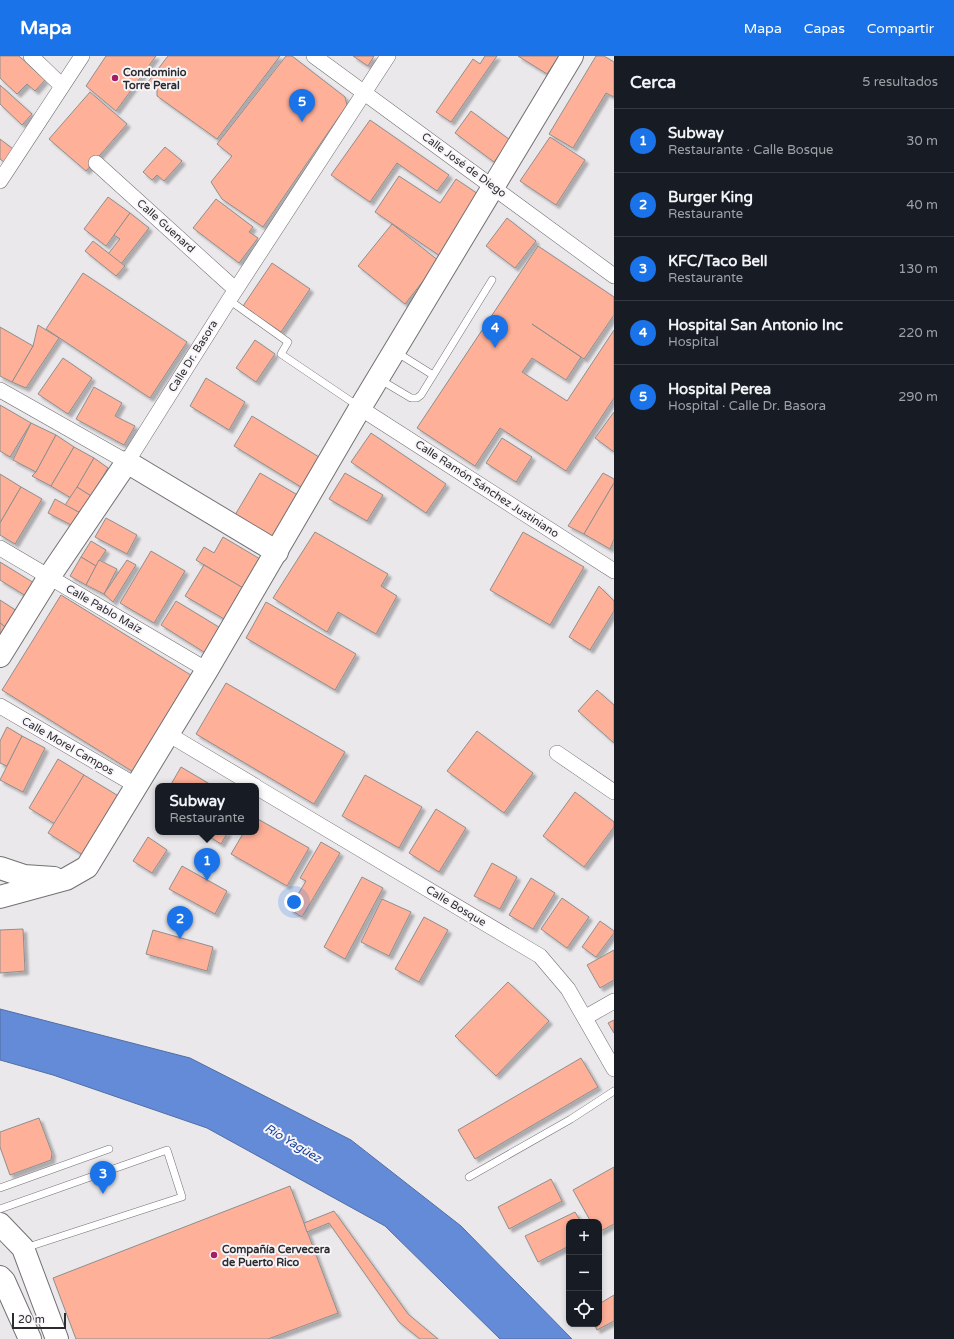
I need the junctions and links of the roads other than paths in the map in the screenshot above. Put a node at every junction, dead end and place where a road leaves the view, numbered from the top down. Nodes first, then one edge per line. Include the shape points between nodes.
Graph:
1 (31, 56) edge
2 (82, 56) edge
3 (314, 56) edge
4 (388, 56) edge
5 (572, 56) edge
6 (62, 86) junction
7 (364, 93) junction
8 (96, 163) dead end
9 (0, 182) edge
10 (494, 187) junction
11 (614, 276) edge
12 (492, 280) dead end
13 (232, 295) junction
14 (395, 351) junction
15 (433, 375) junction
16 (378, 378) junction
17 (0, 390) edge
18 (360, 408) junction
19 (127, 462) junction
20 (0, 548) edge
21 (276, 552) junction
22 (614, 571) edge
23 (49, 577) junction
24 (0, 656) edge
25 (207, 670) junction
26 (0, 706) edge
27 (168, 734) junction
28 (557, 753) dead end
29 (250, 783) edge
30 (137, 786) junction
31 (259, 788) edge
32 (614, 792) edge
33 (0, 868) edge
34 (66, 879) junction
35 (0, 897) edge
36 (614, 1001) edge
37 (586, 1017) junction
38 (614, 1069) edge
39 (614, 1091) edge
40 (109, 1149) dead end
41 (469, 1177) dead end
42 (0, 1188) edge
43 (0, 1208) edge
44 (0, 1224) edge
45 (23, 1248) junction
46 (1, 1279) edge
47 (30, 1339) edge
48 (57, 1339) edge

1 - 6 street
2 - 6 street
3 - 7 street, Calle José de Diego
4 - 7 street, Calle Dr. Basora
5 - 10 main road
6 - 9 street
7 - 10 street, Calle José de Diego
7 - 13 street, Calle Dr. Basora
8 - 13 street, Calle Guenard
10 - 11 street, Calle José de Diego
10 - 14 main road
12 - 15 lane
13 - 18 lane via 288,342 281,354
13 - 19 street, Calle Dr. Basora
14 - 15 lane
14 - 16 main road
15 - 16 lane via 421,396 417,398 411,398
16 - 18 main road
17 - 19 street
18 - 21 main road
18 - 22 street, Calle Ramón Sánchez Justiniano
19 - 21 main road
19 - 23 main road, Calle Dr. Basora
20 - 23 street, Calle Pablo Maíz
21 - 25 main road
23 - 24 main road, Calle Dr. Basora
23 - 25 street, Calle Pablo Maíz
25 - 27 main road
26 - 30 street, Calle Morel Campos
27 - 29 street, Calle Bosque
27 - 30 main road
28 - 32 street
30 - 34 main road via 87,867
31 - 37 street, Calle Bosque via 540,956 568,989
33 - 34 main road via 24,876
34 - 35 main road
36 - 37 street
37 - 38 street, Calle Bosque
39 - 41 lane via 571,1119
40 - 42 lane
43 - 45 lane via 167,1150 182,1197
44 - 45 main road
45 - 48 main road
46 - 47 main road

